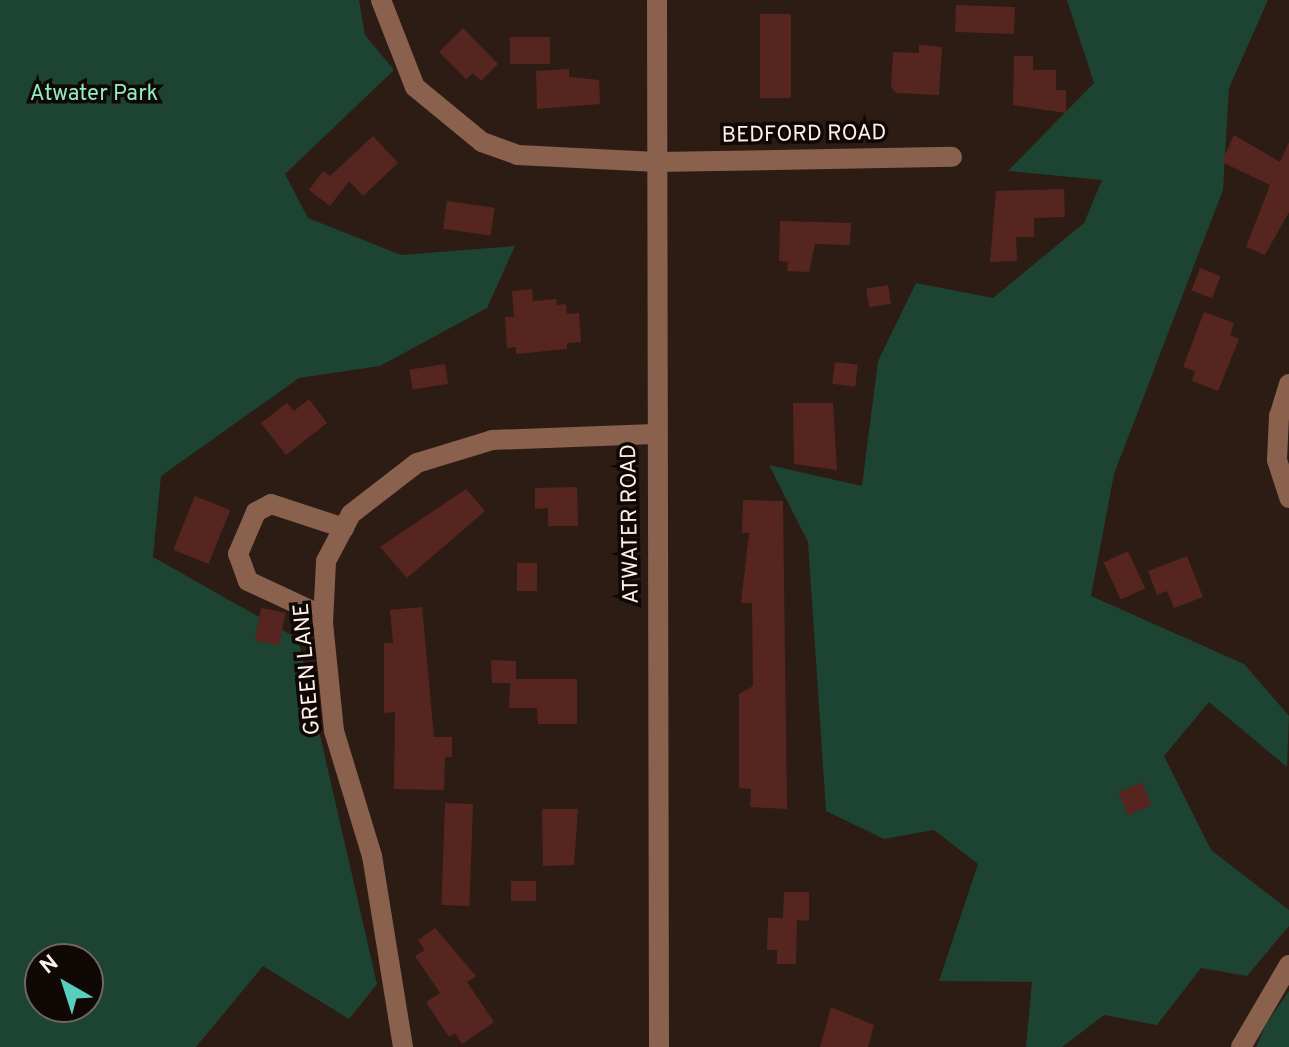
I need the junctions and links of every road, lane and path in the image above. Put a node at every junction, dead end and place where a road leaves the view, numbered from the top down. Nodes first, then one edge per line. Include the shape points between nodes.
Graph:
1 (381, 0) edge
2 (657, 0) edge
3 (952, 157) dead end
4 (657, 162) junction
5 (1289, 384) edge
6 (654, 434) junction
7 (1289, 498) edge
8 (344, 528) junction
9 (323, 616) junction
10 (1289, 965) edge
11 (403, 1047) edge
12 (659, 1047) edge
13 (1241, 1047) edge

1 - 4 street, BEDFORD ROAD via 415,87 482,142 518,155
2 - 4 street, ATWATER ROAD
3 - 4 street, BEDFORD ROAD
4 - 6 street, ATWATER ROAD
5 - 7 street via 1279,416 1277,460
6 - 8 street, GREEN LANE via 492,440 432,458 385,485
6 - 12 street, ATWATER ROAD
8 - 9 street, GREEN LANE via 326,561
8 - 9 street via 271,504 256,512 238,554 248,581
9 - 11 street, GREEN LANE via 334,731 372,856
10 - 13 street

